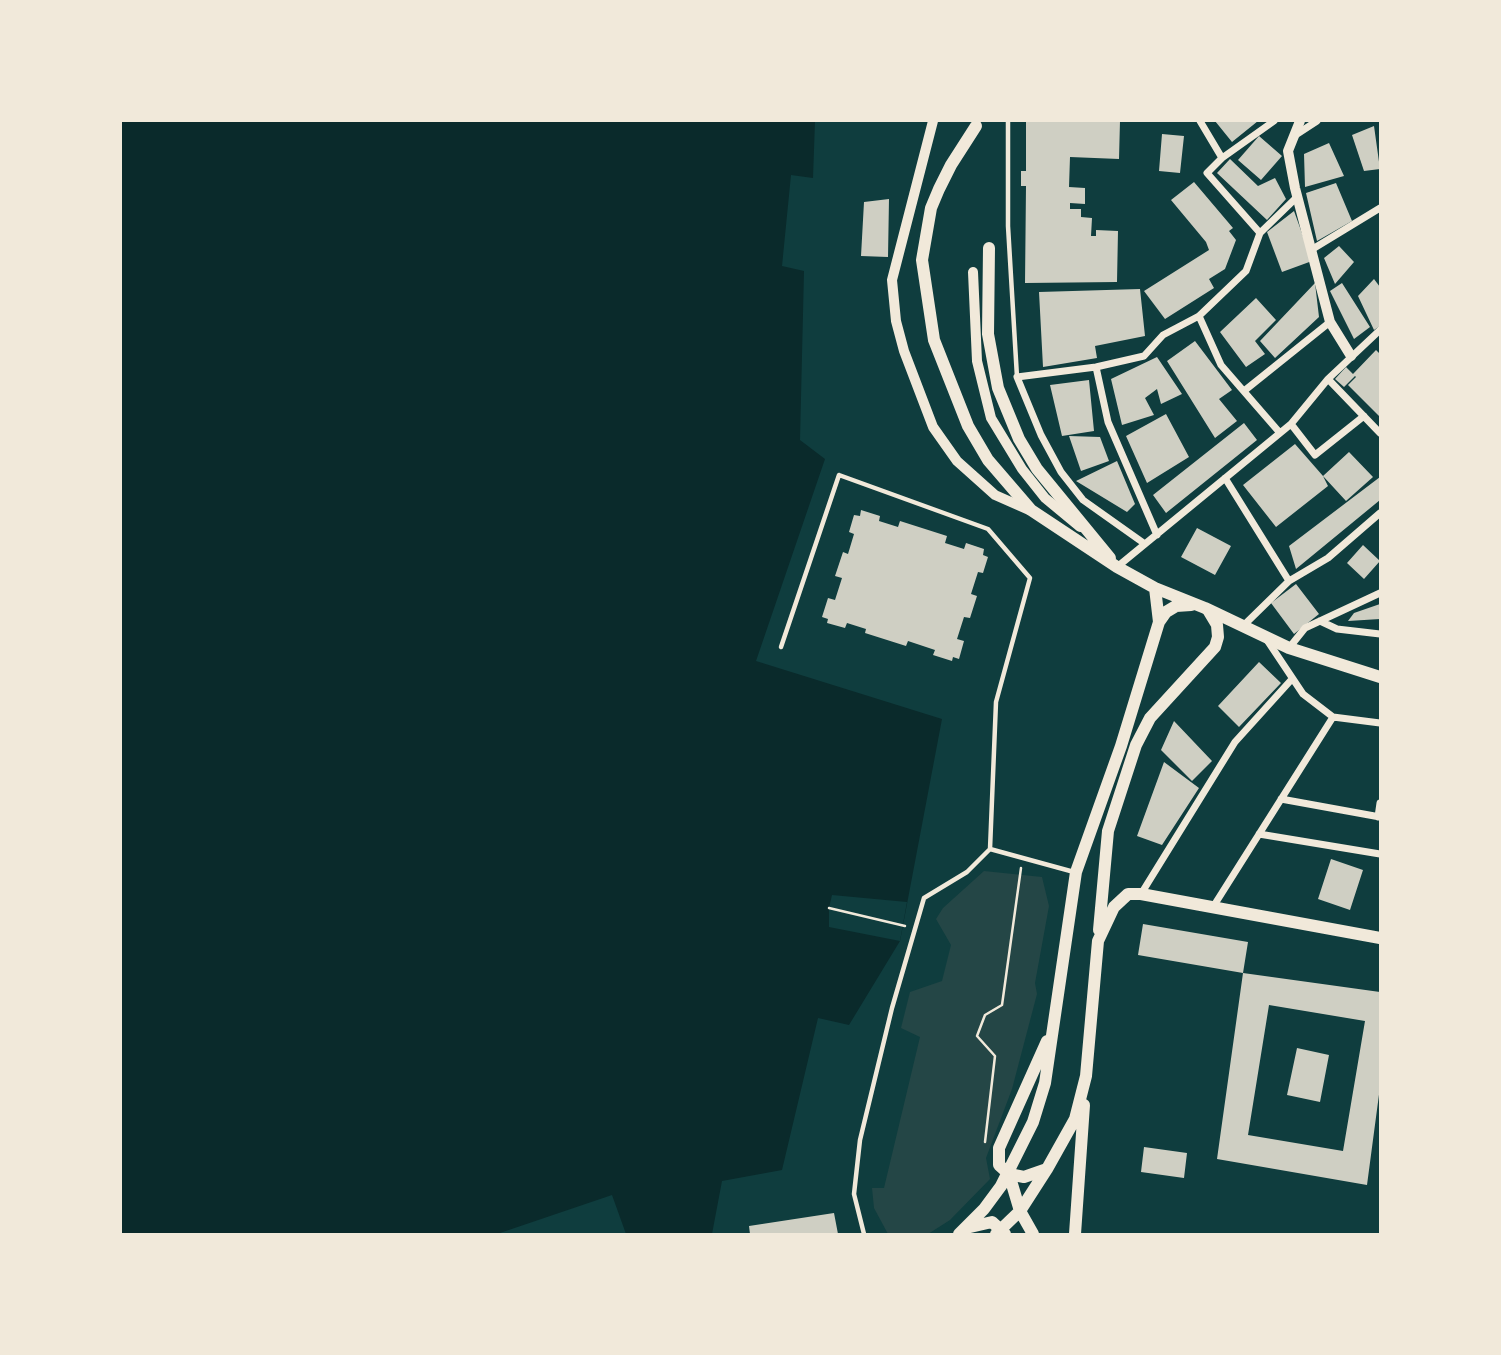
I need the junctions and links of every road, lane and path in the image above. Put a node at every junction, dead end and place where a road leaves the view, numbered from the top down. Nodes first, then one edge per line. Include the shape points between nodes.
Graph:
1 (933, 121) edge
2 (1008, 121) edge
3 (1200, 121) edge
4 (1274, 121) edge
5 (1300, 121) edge
6 (1317, 121) edge
7 (976, 126) dead end
8 (1294, 137) junction
9 (1222, 158) junction
10 (1297, 197) junction
11 (1380, 208) edge
12 (1259, 233) junction
13 (989, 248) dead end
14 (1311, 250) junction
15 (973, 272) dead end
16 (1199, 316) junction
17 (1330, 322) junction
18 (1380, 330) edge
19 (1351, 356) junction
20 (1096, 367) junction
21 (1017, 377) junction
22 (1328, 379) junction
23 (1244, 391) junction
24 (1364, 416) junction
25 (1291, 424) junction
26 (1280, 433) junction
27 (1380, 433) edge
28 (1225, 478) junction
29 (1031, 510) junction
30 (1380, 513) edge
31 (1157, 535) junction
32 (1096, 541) junction
33 (1145, 544) junction
34 (1117, 567) junction
35 (1289, 581) junction
36 (1155, 588) junction
37 (1380, 593) edge
38 (1205, 608) junction
39 (1320, 621) junction
40 (1159, 622) junction
41 (1243, 626) junction
42 (1380, 634) edge
43 (1265, 636) junction
44 (781, 647) dead end
45 (1289, 648) junction
46 (1380, 677) edge
47 (1292, 679) junction
48 (1333, 717) junction
49 (1380, 723) edge
50 (1281, 799) junction
51 (1380, 803) edge
52 (1379, 817) edge
53 (1259, 834) junction
54 (990, 849) junction
55 (1380, 854) edge
56 (1023, 858) junction
57 (1076, 872) junction
58 (1141, 894) junction
59 (1213, 907) junction
60 (829, 908) dead end
61 (915, 928) junction
62 (1380, 938) edge
63 (1098, 941) junction
64 (1053, 1028) junction
65 (1086, 1076) junction
66 (985, 1142) dead end
67 (1047, 1169) junction
68 (1009, 1174) junction
69 (1020, 1211) junction
70 (961, 1232) edge
71 (1001, 1233) edge
72 (864, 1234) edge
73 (1033, 1234) edge
74 (1075, 1234) edge

1 - 29 street via 892,280 904,351 933,427 957,461 995,495
2 - 21 lane via 1008,226
3 - 9 street
4 - 9 street
5 - 8 street
6 - 8 street
7 - 29 main road via 951,165 932,208 922,260 924,284 934,340 968,426 988,460
8 - 10 street via 1288,151
9 - 12 street via 1207,173
10 - 12 street
10 - 14 street
11 - 14 street
12 - 16 street via 1246,271
13 - 32 main road via 988,334 998,388 1037,469
14 - 17 street
15 - 32 street via 977,361 991,418 1045,498
16 - 20 street via 1163,335 1144,356
16 - 23 street via 1221,365
17 - 19 street
17 - 23 street
18 - 19 street
19 - 22 street
20 - 21 street
20 - 31 street via 1108,422
21 - 33 street via 1061,472 1083,500
22 - 24 street
22 - 25 street
23 - 26 street
24 - 25 street via 1315,455
24 - 27 street
25 - 26 street
26 - 28 street
28 - 31 street
28 - 35 street
29 - 34 main road
30 - 35 street via 1328,558
31 - 33 street
32 - 34 main road
33 - 34 street
34 - 36 main road
35 - 41 street
36 - 38 main road
36 - 40 main road
37 - 39 street
38 - 40 main road via 1176,606
38 - 41 main road
38 - 63 main road via 1217,625 1215,646 1150,718 1136,745 1108,831
39 - 42 street via 1337,629
39 - 45 street via 1305,628
40 - 57 main road
41 - 43 main road
43 - 45 main road
43 - 47 street
44 - 54 lane via 839,475 988,529 1030,578 996,702
45 - 46 main road
47 - 48 street via 1303,694
47 - 58 street via 1235,742
48 - 49 street
48 - 50 street
50 - 52 street
50 - 53 street
51 - 52 street
53 - 55 street
53 - 59 street
54 - 56 lane
54 - 61 lane via 967,872 924,898
56 - 57 lane
56 - 66 path via 1002,1005 985,1015 977,1036 995,1056
57 - 64 main road
58 - 59 main road
58 - 63 main road via 1128,894 1114,907
59 - 62 main road
60 - 61 path
61 - 72 lane via 860,1140 854,1194
63 - 65 main road
64 - 68 main road via 1045,1083
64 - 68 main road via 999,1148 999,1165
65 - 67 main road via 1074,1119
65 - 74 main road
67 - 68 main road via 1024,1177
67 - 69 main road
68 - 69 main road
68 - 70 main road
69 - 71 main road
69 - 73 main road
70 - 71 main road via 992,1222

